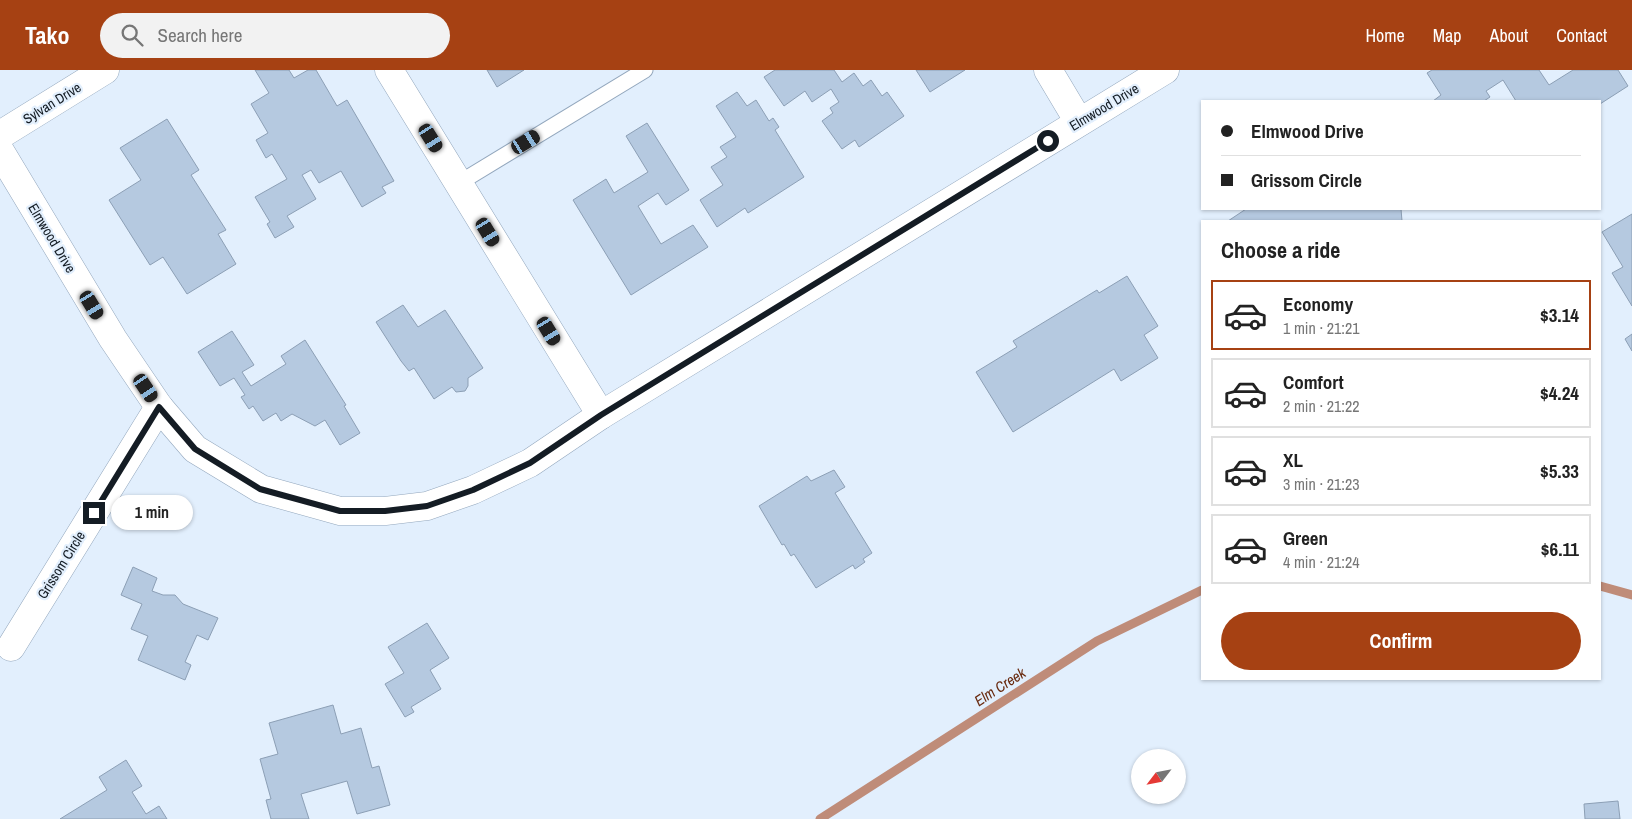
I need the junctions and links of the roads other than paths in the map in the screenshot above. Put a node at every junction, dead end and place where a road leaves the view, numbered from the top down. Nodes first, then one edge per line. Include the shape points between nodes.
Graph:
1 (105, 70) edge
2 (389, 70) edge
3 (645, 70) edge
4 (1048, 70) edge
5 (1165, 70) edge
6 (1079, 122) junction
7 (0, 135) edge
8 (0, 151) edge
9 (459, 183) junction
10 (159, 407) junction
11 (601, 415) junction
12 (11, 647) dead end

1 - 7 street, Sylvan Drive
2 - 9 street
3 - 9 lane
4 - 6 street
5 - 6 street, Elmwood Drive
6 - 11 street, Elmwood Drive
8 - 10 street, Elmwood Drive via 113,339
9 - 11 street
10 - 11 street, Elmwood Drive via 195,449 260,489 340,511 385,511 427,506 473,490 530,463
10 - 12 street, Grissom Circle

